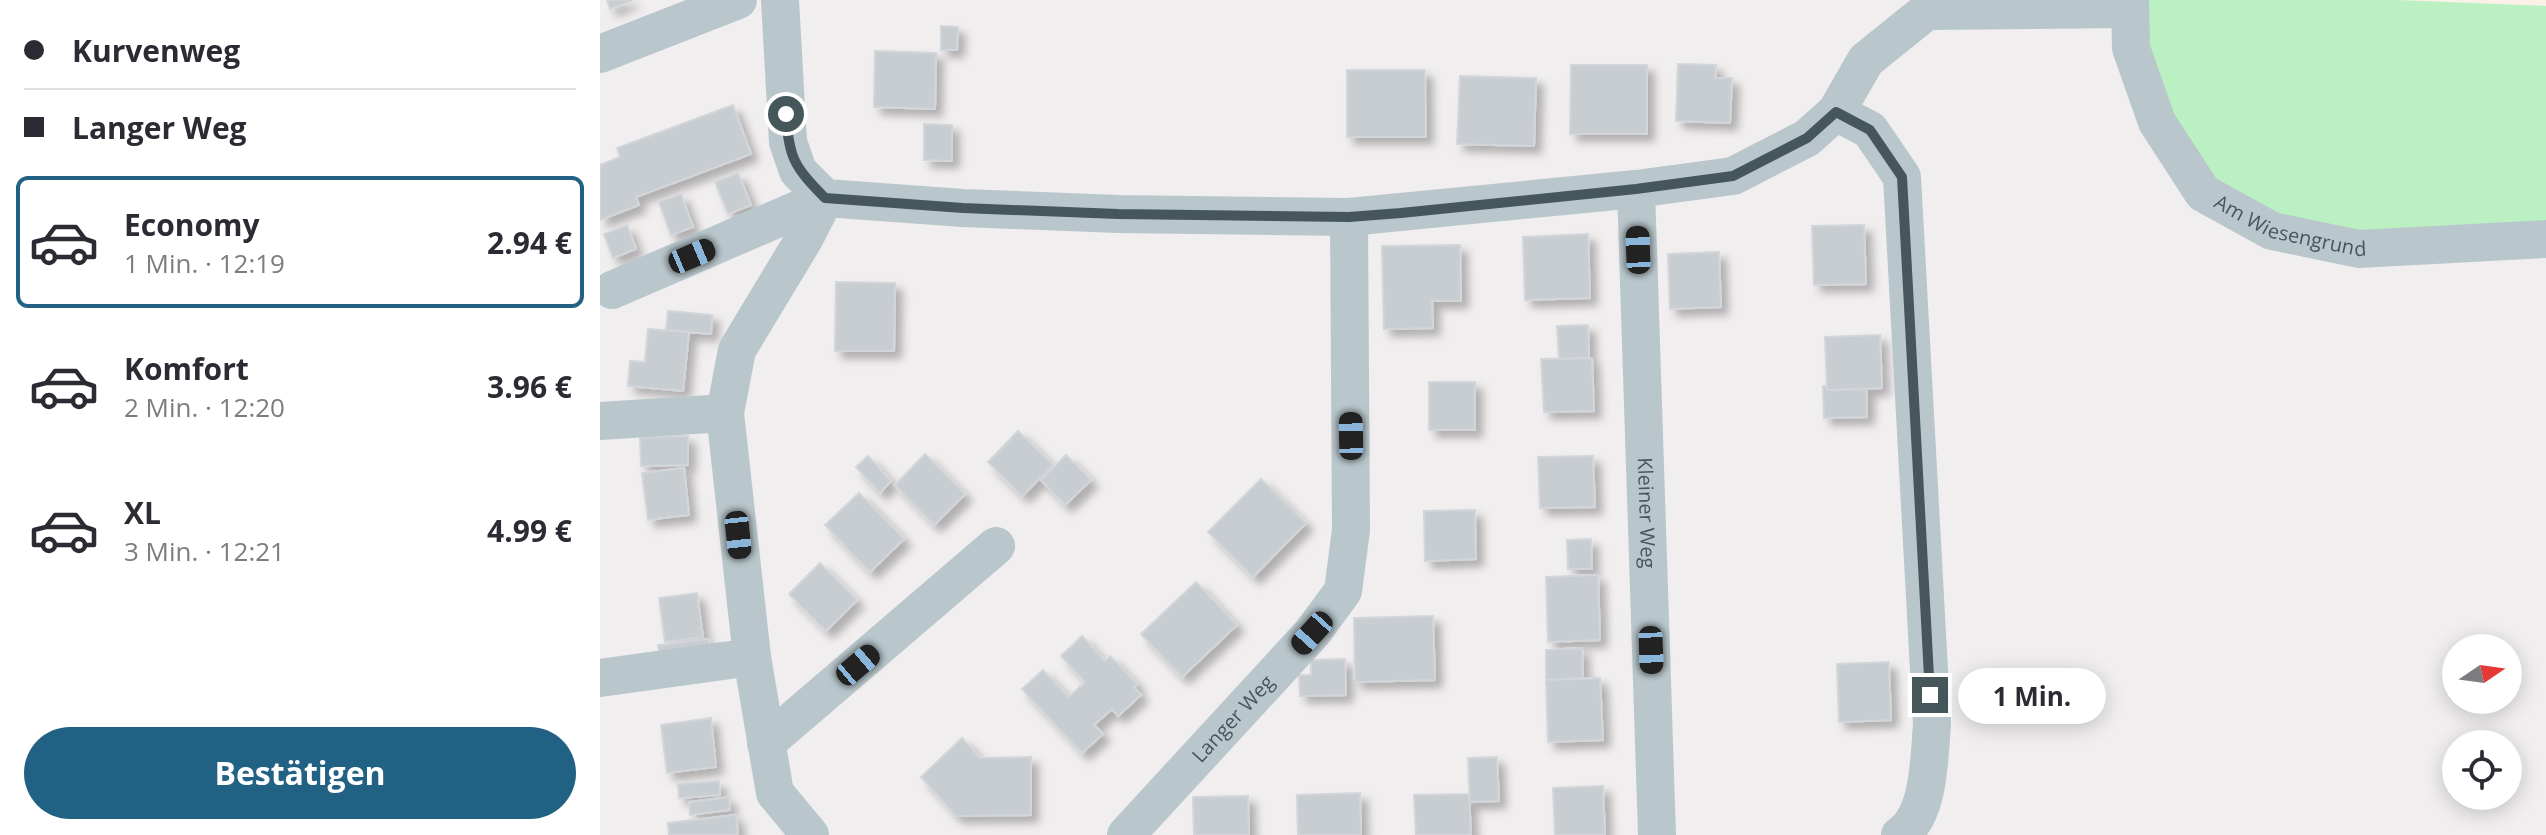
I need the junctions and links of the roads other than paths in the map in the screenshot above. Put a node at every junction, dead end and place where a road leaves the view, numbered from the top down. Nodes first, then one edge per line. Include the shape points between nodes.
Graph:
1 (738, 0) edge
2 (780, 0) edge
3 (2130, 4) edge
4 (600, 54) edge
5 (1836, 112) junction
6 (1636, 189) junction
7 (825, 198) junction
8 (1349, 217) junction
9 (2546, 239) edge
10 (612, 290) dead end
11 (725, 413) junction
12 (600, 421) edge
13 (996, 546) dead end
14 (752, 657) junction
15 (600, 678) edge
16 (766, 743) junction
17 (808, 835) edge
18 (1126, 835) edge
19 (1657, 835) edge
20 (1900, 835) edge

1 - 4 street
2 - 7 street via 788,142 798,171
3 - 5 street via 1927,11 1866,60
3 - 9 street, Am Wiesengrund via 2131,48 2157,122 2203,193 2272,231 2359,249
5 - 6 street via 1807,138 1733,176
5 - 20 street via 1870,130 1902,177 1932,725 1926,791 1908,830
6 - 8 street
6 - 19 street, Kleiner Weg
7 - 8 street via 1118,214
7 - 10 street
7 - 11 street via 737,350
8 - 18 street, Langer Weg via 1351,530 1343,591 1312,633
11 - 12 street
11 - 14 street
13 - 16 street
14 - 15 street
14 - 16 street
16 - 17 street via 775,793

